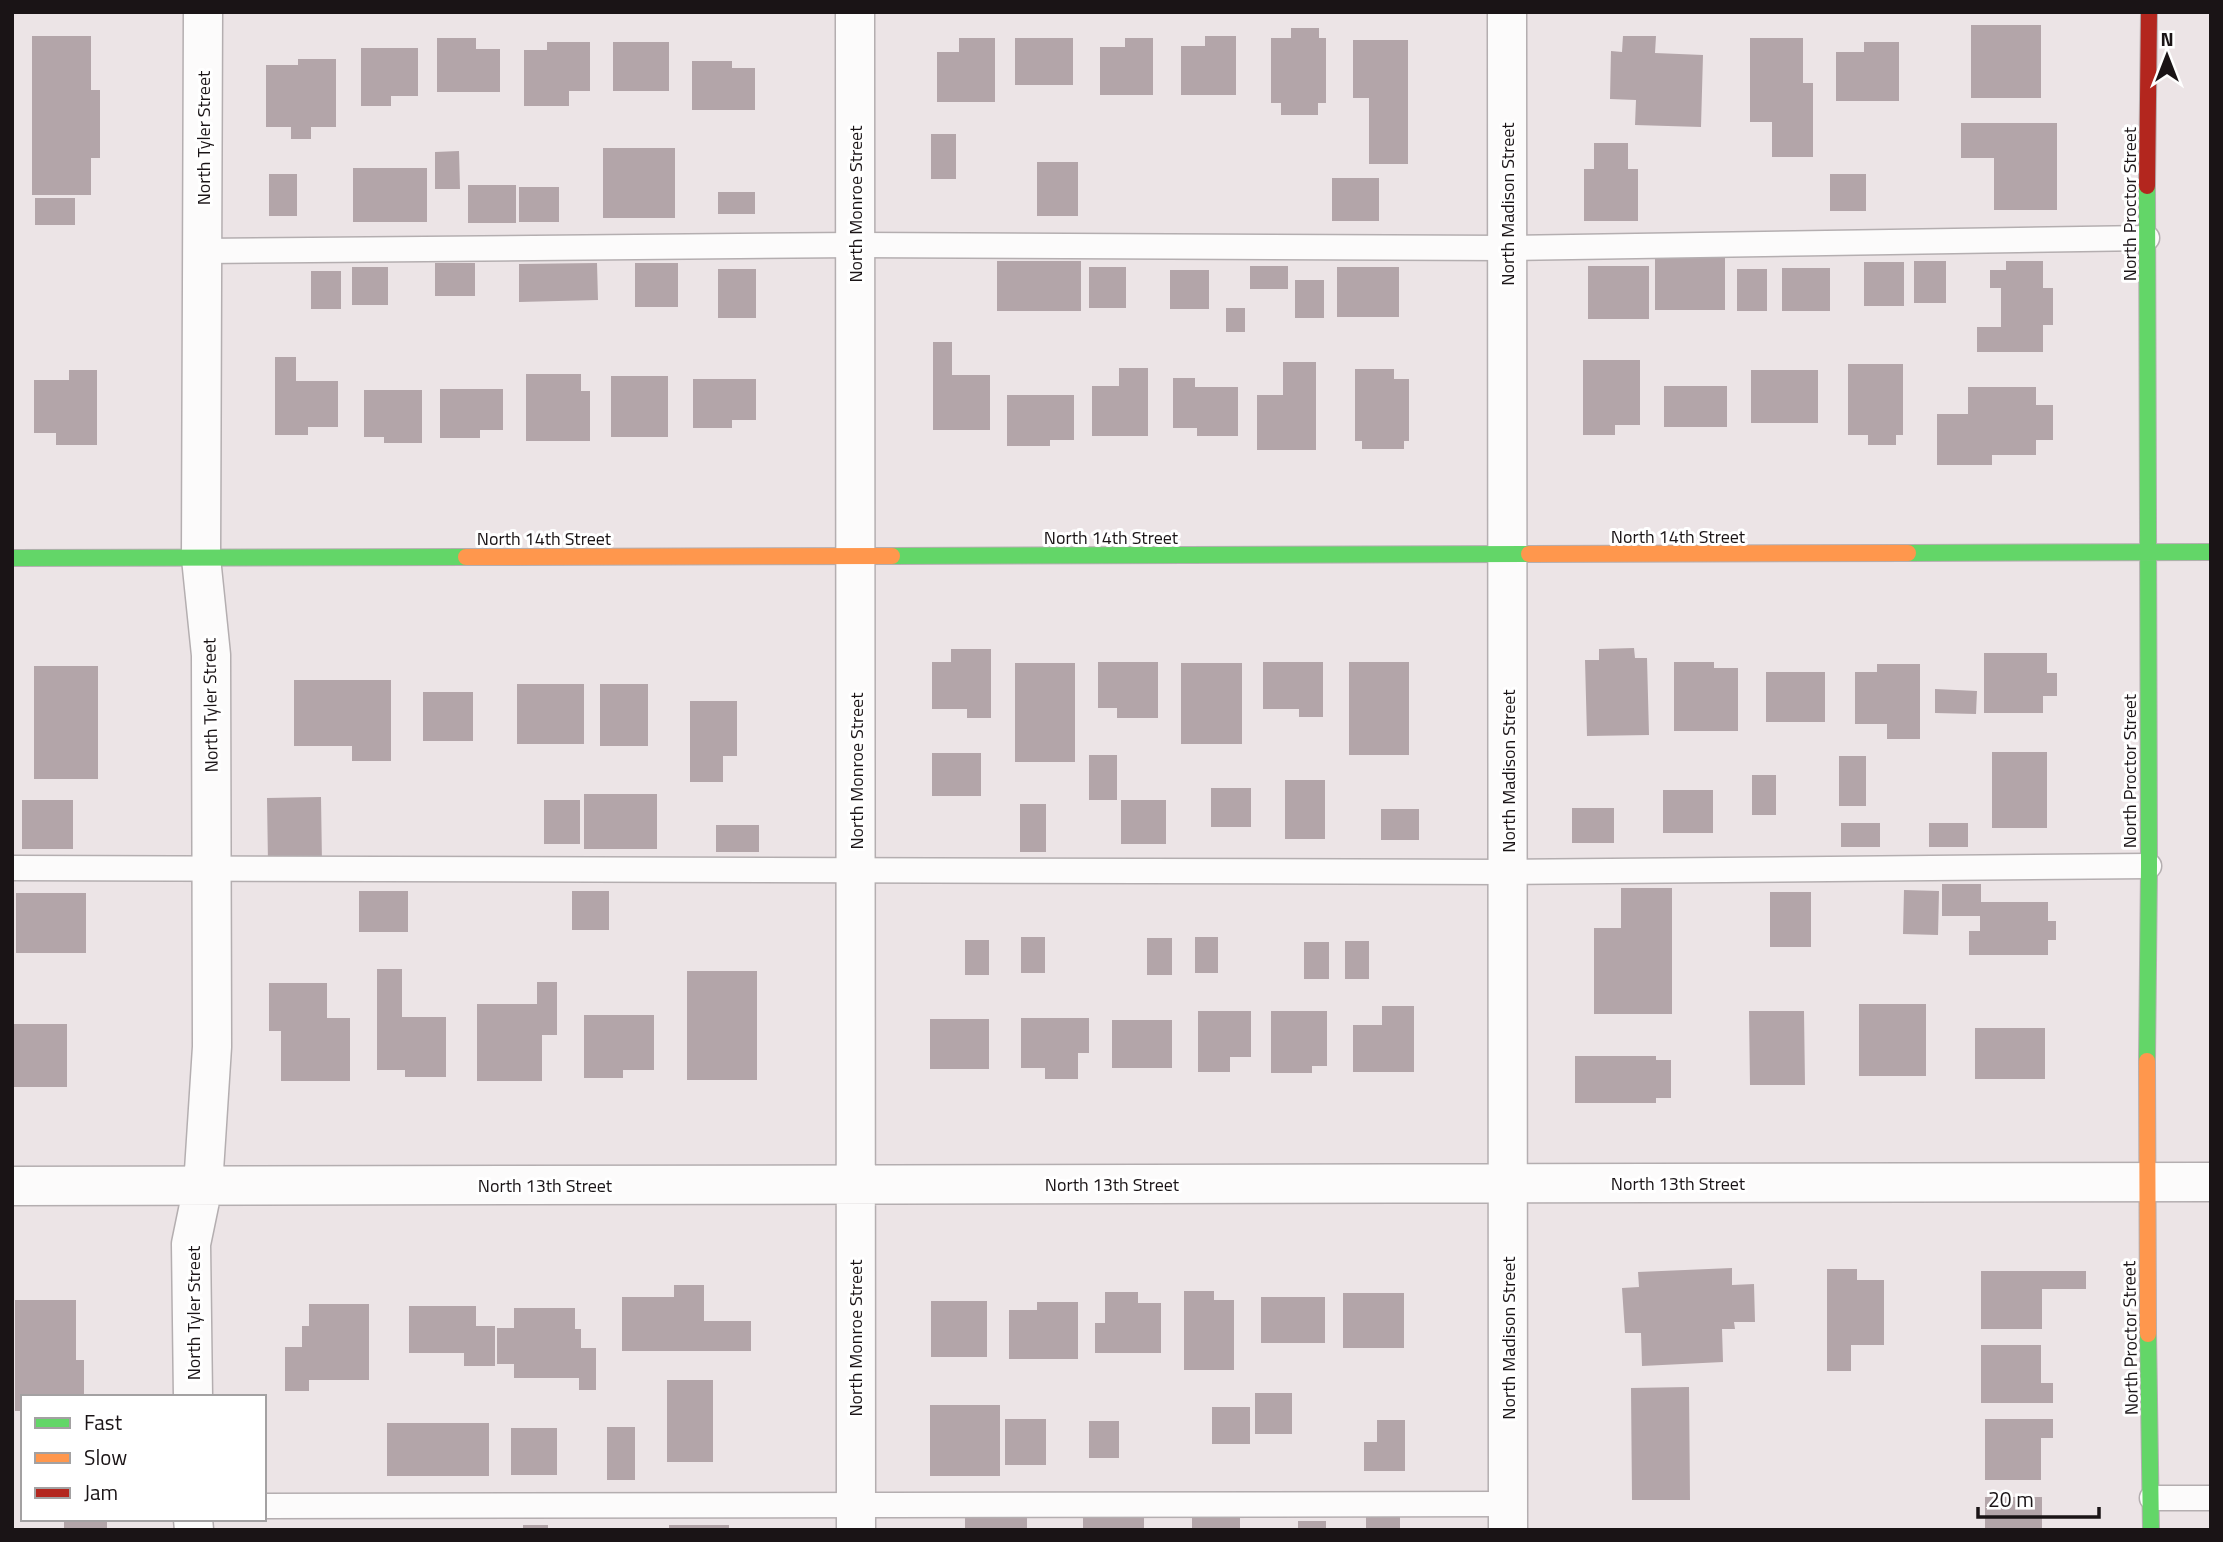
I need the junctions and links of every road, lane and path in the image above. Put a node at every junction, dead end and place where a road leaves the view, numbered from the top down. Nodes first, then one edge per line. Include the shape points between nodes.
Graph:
1 (203, 12) edge
2 (855, 12) edge
3 (1507, 12) edge
4 (2150, 12) edge
5 (2147, 239) junction
6 (855, 245) junction
7 (1507, 248) junction
8 (202, 251) junction
9 (2147, 552) junction
10 (2211, 552) edge
11 (1507, 556) junction
12 (854, 557) junction
13 (12, 558) edge
14 (201, 558) junction
15 (2149, 866) junction
16 (212, 867) junction
17 (12, 868) edge
18 (856, 871) junction
19 (1508, 872) junction
20 (2146, 1182) junction
21 (2211, 1182) edge
22 (1508, 1184) junction
23 (855, 1185) junction
24 (12, 1186) edge
25 (203, 1186) junction
26 (192, 1395) edge
27 (2152, 1498) junction
28 (2211, 1498) edge
29 (266, 1506) edge
30 (1508, 1517) edge
31 (856, 1518) edge
32 (2151, 1530) edge

1 - 8 street, North Tyler Street
2 - 6 street, North Monroe Street
3 - 7 street, North Madison Street
4 - 5 street, North Proctor Street
5 - 7 lane
5 - 9 street, North Proctor Street
6 - 7 lane
6 - 8 lane
6 - 12 street, North Monroe Street
7 - 11 street, North Madison Street
8 - 14 street, North Tyler Street
9 - 10 street, North 14th Street
9 - 11 street, North 14th Street
9 - 15 street, North Proctor Street
11 - 12 street, North 14th Street
11 - 19 street, North Madison Street
12 - 14 street, North 14th Street
12 - 18 street, North Monroe Street
13 - 14 street, North 14th Street
14 - 16 street, North Tyler Street via 211,656
15 - 19 lane
15 - 20 street, North Proctor Street
16 - 17 lane
16 - 18 lane
16 - 25 street, North Tyler Street via 212,1047
18 - 19 lane
18 - 23 street, North Monroe Street
19 - 22 street, North Madison Street
20 - 21 street, North 13th Street
20 - 22 street, North 13th Street
20 - 27 street, North Proctor Street
22 - 23 street, North 13th Street
22 - 30 street, North Madison Street
23 - 25 street, North 13th Street
23 - 31 street, North Monroe Street
24 - 25 street, North 13th Street
25 - 26 street, North Tyler Street via 191,1244
27 - 28 lane
27 - 32 street, North Proctor Street
29 - 31 lane
30 - 31 lane

